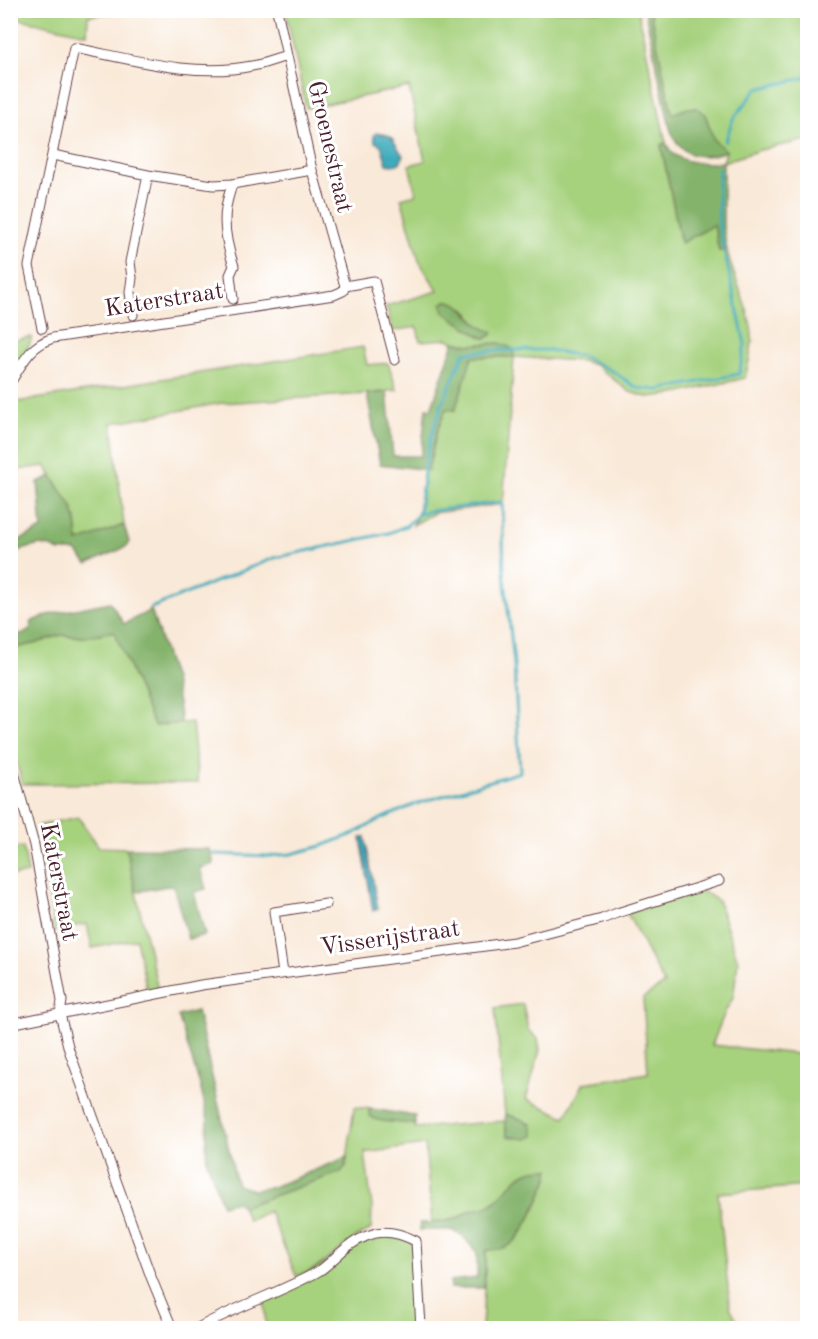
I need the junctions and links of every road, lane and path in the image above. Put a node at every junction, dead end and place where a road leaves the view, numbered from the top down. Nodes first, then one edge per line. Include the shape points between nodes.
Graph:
1 (277, 10) edge
2 (287, 56) junction
3 (53, 155) junction
4 (312, 170) junction
5 (148, 175) junction
6 (232, 184) junction
7 (344, 289) junction
8 (233, 299) dead end
9 (133, 315) dead end
10 (42, 328) dead end
11 (395, 360) dead end
12 (10, 383) edge
13 (10, 758) edge
14 (719, 881) dead end
15 (326, 904) dead end
16 (283, 973) junction
17 (60, 1014) junction
18 (10, 1024) edge
19 (172, 1329) edge
20 (198, 1329) edge
21 (421, 1329) edge

1 - 2 street, Groenestraat
2 - 3 street via 252,66 202,70 74,48
2 - 4 street, Groenestraat
3 - 5 street
3 - 10 street via 29,266
4 - 6 street
4 - 7 street, Groenestraat
5 - 6 street via 194,183
5 - 9 street via 130,262
6 - 8 street via 225,221 234,266 230,275
7 - 11 street, Katerstraat via 375,281
7 - 12 street, Katerstraat via 334,295 53,338 30,352
13 - 17 street, Katerstraat via 34,845 62,1001
14 - 16 street, Visserijstraat via 602,919 514,942
15 - 16 street via 274,912
16 - 17 street, Visserijstraat via 201,985
17 - 18 street, Visserijstraat
17 - 19 street via 100,1138
20 - 21 street via 302,1280 343,1250 380,1232 416,1241

